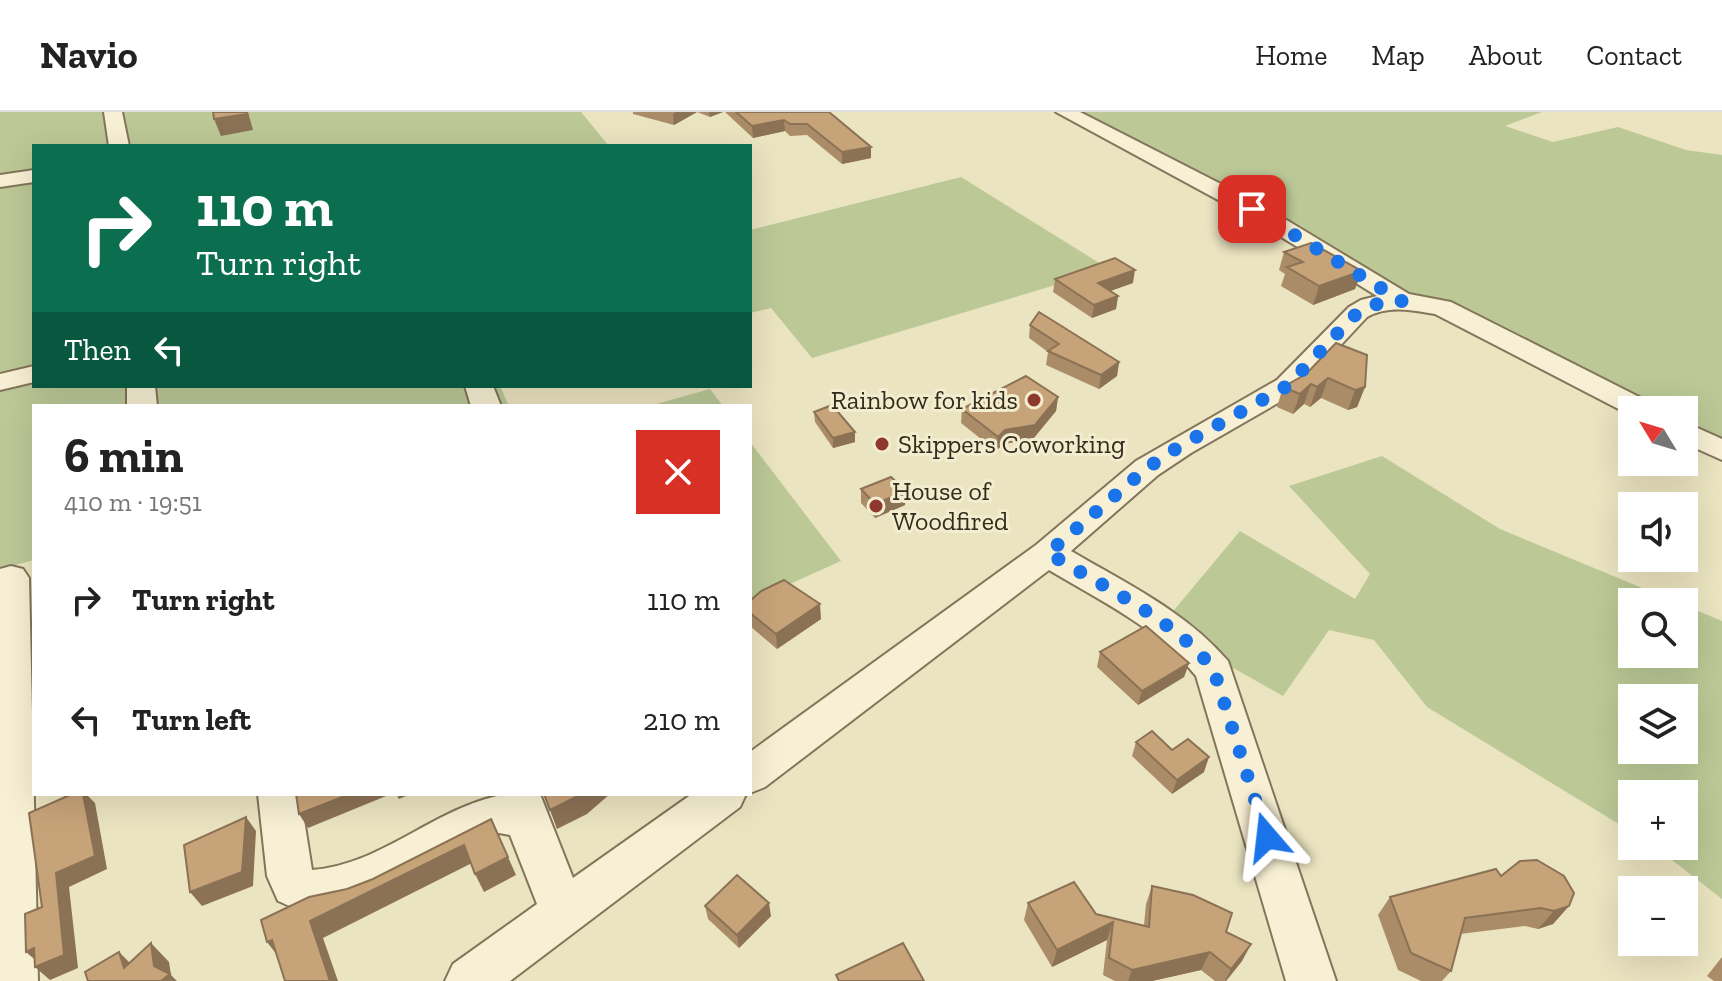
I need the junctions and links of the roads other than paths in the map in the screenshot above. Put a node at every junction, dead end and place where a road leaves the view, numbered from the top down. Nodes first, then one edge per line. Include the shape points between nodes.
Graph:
1 (113, 112) edge
2 (1065, 112) edge
3 (119, 144) edge
4 (32, 176) edge
5 (0, 181) edge
6 (1402, 301) junction
7 (32, 374) edge
8 (0, 382) edge
9 (1618, 397) edge
10 (1698, 438) edge
11 (1722, 451) edge
12 (1048, 553) junction
13 (15, 577) edge
14 (752, 774) edge
15 (279, 796) edge
16 (722, 796) edge
17 (525, 810) edge
18 (564, 915) junction
19 (13, 981) edge
20 (470, 981) edge
21 (1311, 981) edge

1 - 3 street
2 - 6 street via 1252,209
4 - 5 street
6 - 9 street via 1453,311
6 - 12 street via 1358,312 1287,386 1147,468
7 - 8 street
10 - 11 street
12 - 14 street
12 - 21 street via 1179,635 1214,671
13 - 19 street
15 - 17 street via 290,876 294,886 312,894 372,876 499,814 521,817
16 - 18 street
17 - 18 street
18 - 20 street

